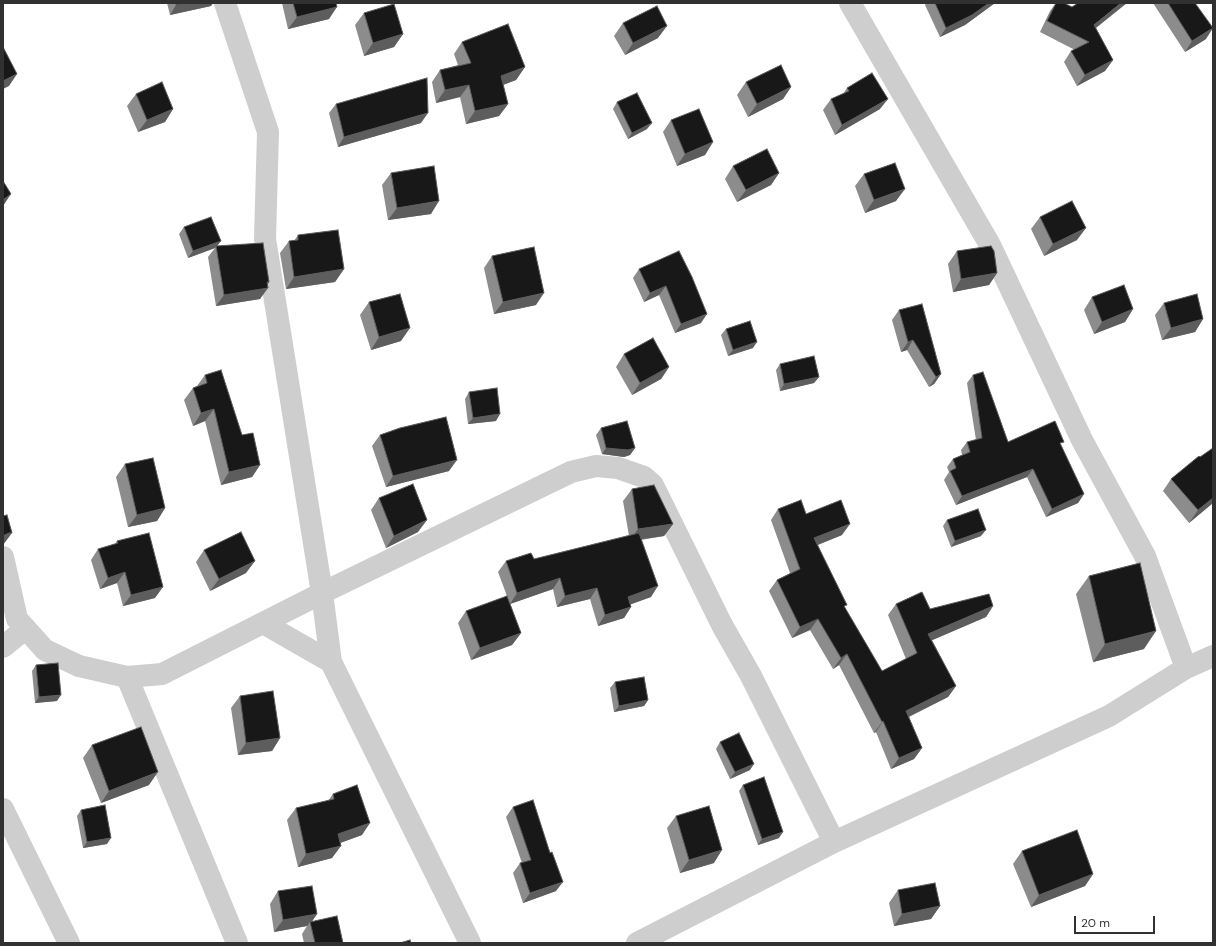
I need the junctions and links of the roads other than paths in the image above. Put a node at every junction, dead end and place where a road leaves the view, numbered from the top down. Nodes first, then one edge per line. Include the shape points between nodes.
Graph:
1 (225, 3) edge
2 (850, 3) edge
3 (3, 557) edge
4 (322, 593) junction
5 (263, 623) junction
6 (25, 629) junction
7 (3, 647) edge
8 (1213, 656) edge
9 (331, 662) junction
10 (1186, 668) junction
11 (127, 677) junction
12 (3, 809) edge
13 (834, 842) junction
14 (69, 943) edge
15 (237, 943) edge
16 (470, 943) edge
17 (637, 943) edge

1 - 4 street via 268,132 265,239
2 - 10 street via 990,245 1082,440 1145,556
3 - 6 street via 17,619
4 - 5 street
4 - 9 street
4 - 13 street via 571,472 596,466 618,468 644,477 653,486
5 - 9 street
5 - 11 street via 162,674
6 - 7 street
6 - 11 street via 45,650 79,666
8 - 10 street
9 - 16 street
10 - 13 street via 1109,716
11 - 15 street
12 - 14 street
13 - 17 street

